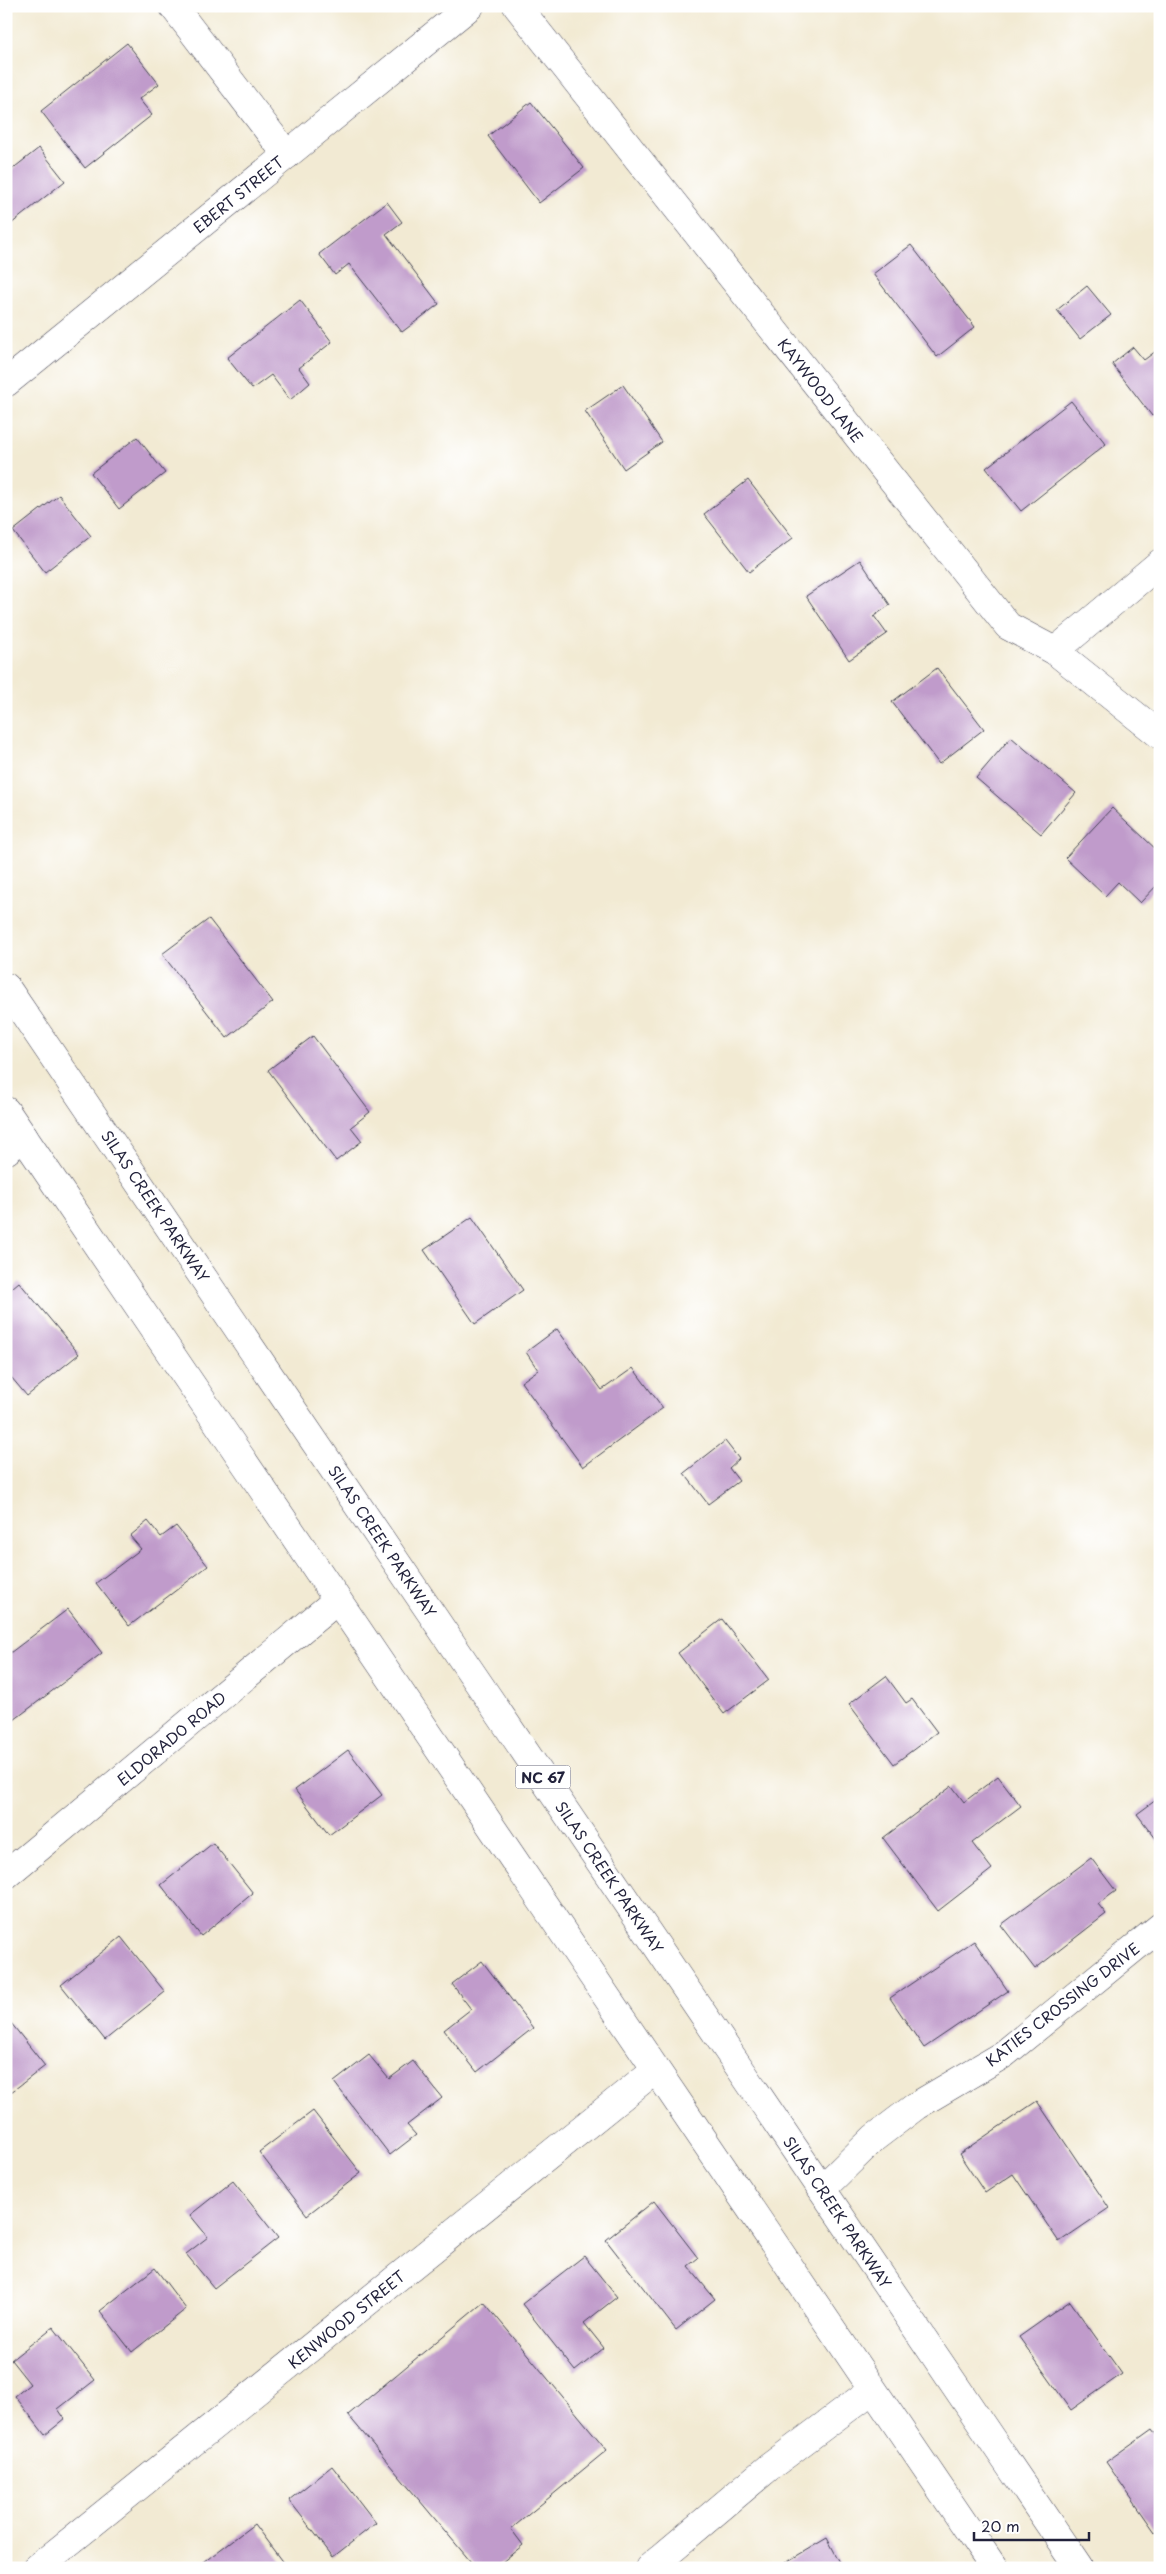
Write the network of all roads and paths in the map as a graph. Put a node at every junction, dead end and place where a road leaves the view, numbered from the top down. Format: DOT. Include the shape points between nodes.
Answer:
graph roads {
  1 [pos="173,6"];
  2 [pos="470,6"];
  3 [pos="517,6"];
  4 [pos="287,155"];
  5 [pos="6,382"];
  6 [pos="1160,563"];
  7 [pos="1055,651"];
  8 [pos="1160,735"];
  9 [pos="6,987"];
  10 [pos="6,1111"];
  11 [pos="15,1144"];
  12 [pos="336,1601"];
  13 [pos="6,1876"];
  14 [pos="1160,1927"];
  15 [pos="655,2070"];
  16 [pos="822,2189"];
  17 [pos="872,2390"];
  18 [pos="986,2564"];
  19 [pos="36,2568"];
  20 [pos="649,2568"];
  21 [pos="1079,2568"];
  1 -- 4 [label="main road"];
  2 -- 4 [label="main road, EBERT STREET"];
  3 -- 7 [label="main road, KAYWOOD LANE" via="1008,626"];
  4 -- 5 [label="main road, EBERT STREET"];
  6 -- 7 [label="main road"];
  7 -- 8 [label="main road, KAYWOOD LANE"];
  9 -- 16 [label="main road, SILAS CREEK PARKWAY / NC 67"];
  10 -- 11 [label="main road"];
  11 -- 12 [label="main road"];
  12 -- 13 [label="main road, ELDORADO ROAD"];
  12 -- 15 [label="main road"];
  14 -- 16 [label="main road, KATIES CROSSING DRIVE" via="1004,2054 916,2106 874,2138"];
  15 -- 17 [label="main road"];
  15 -- 19 [label="main road, KENWOOD STREET"];
  16 -- 21 [label="main road, SILAS CREEK PARKWAY / NC 67"];
  17 -- 18 [label="main road"];
  17 -- 20 [label="main road" via="768,2468"];
}
